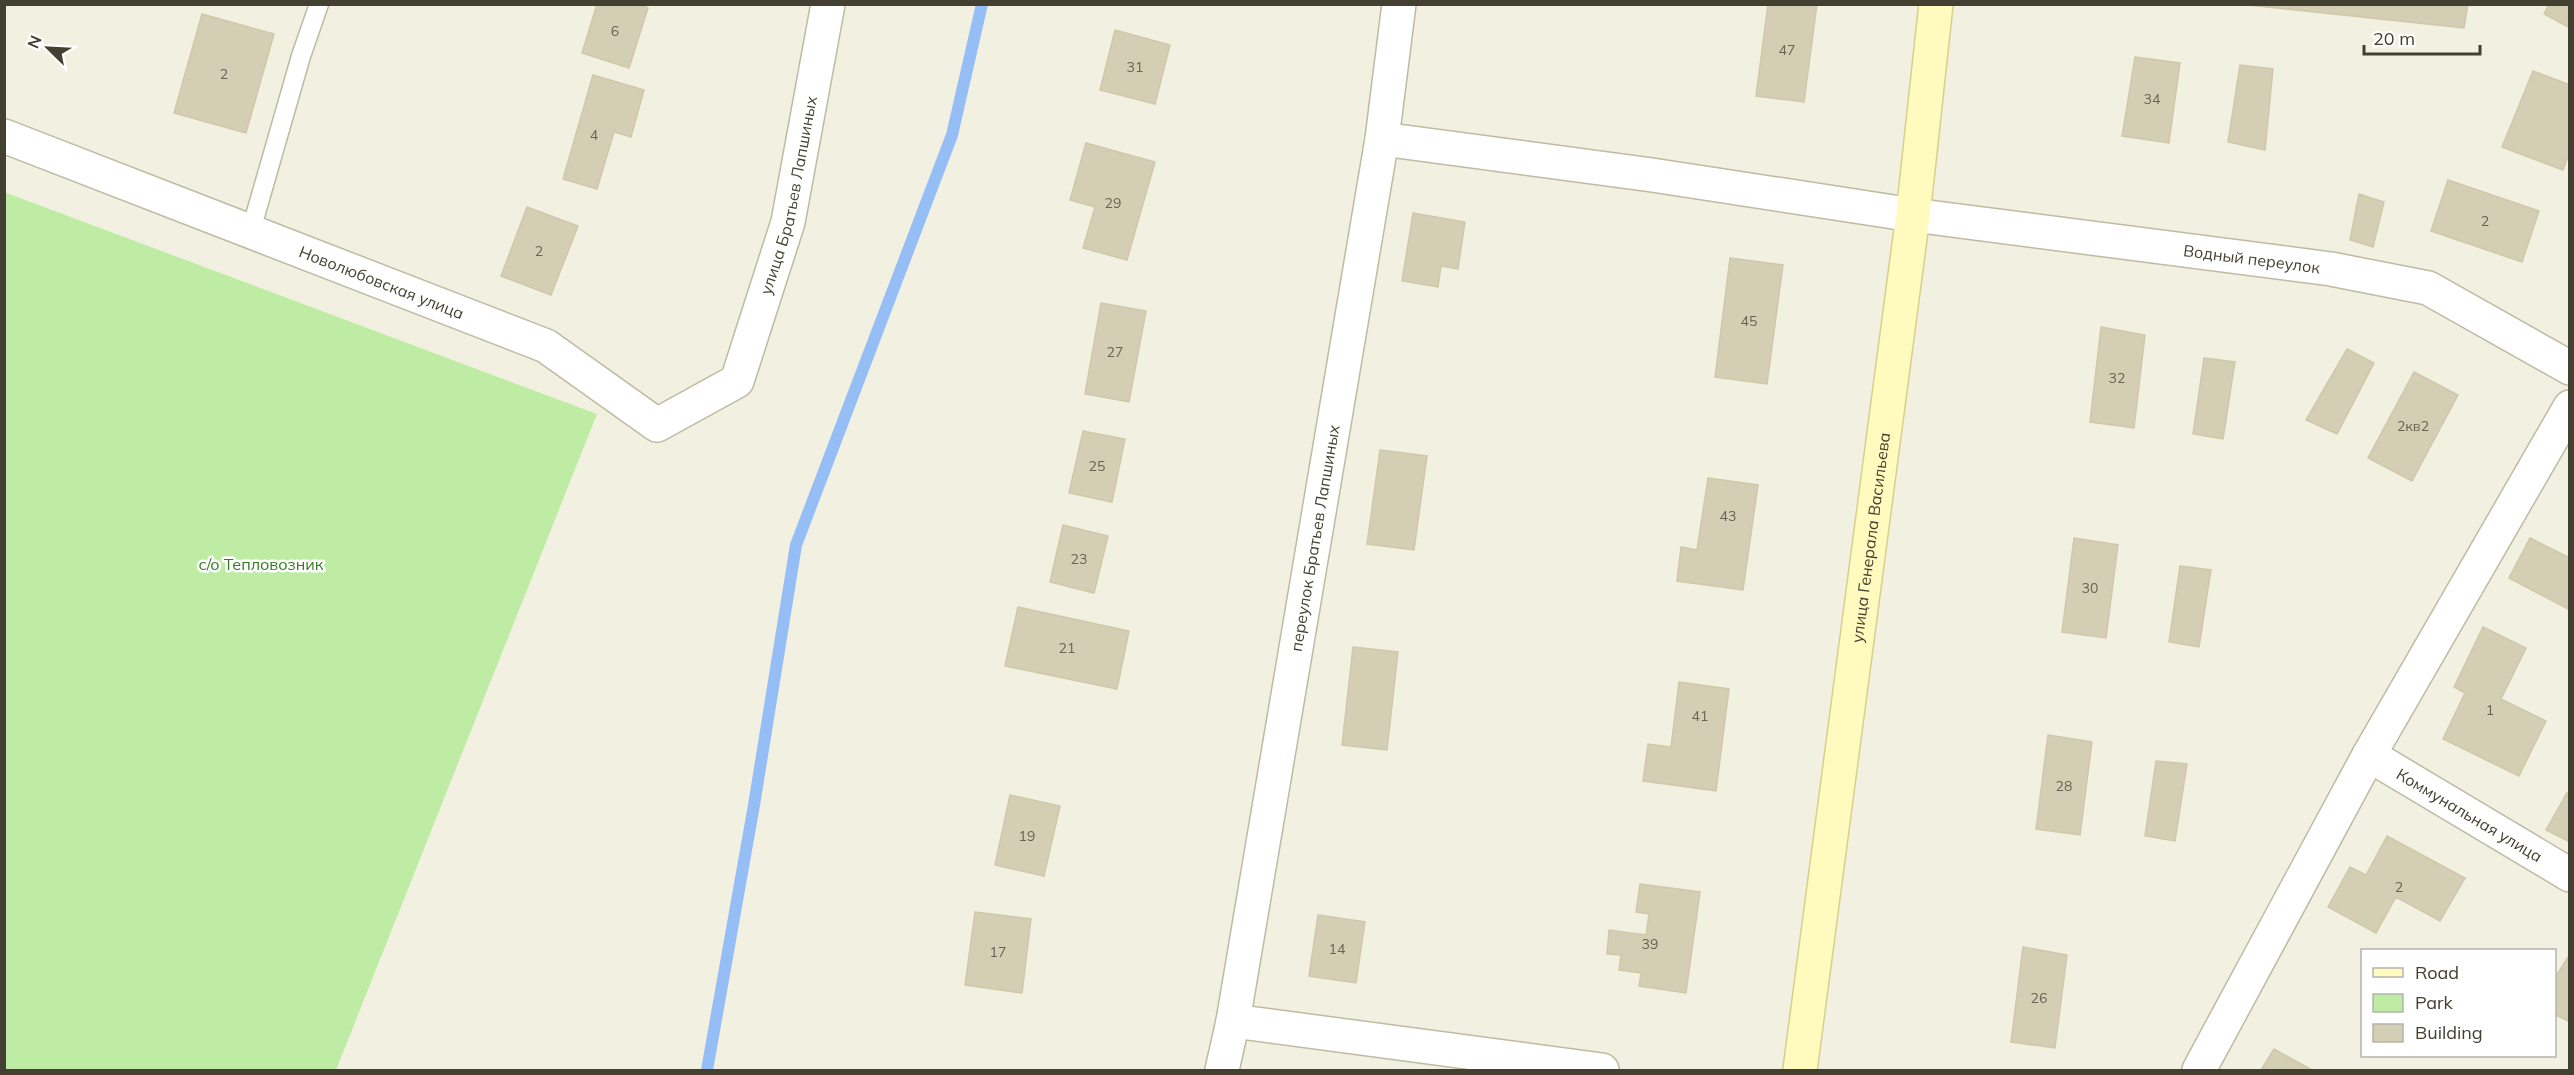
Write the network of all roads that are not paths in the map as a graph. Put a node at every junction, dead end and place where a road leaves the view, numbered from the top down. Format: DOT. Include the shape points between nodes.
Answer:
graph roads {
  1 [pos="319,4"];
  2 [pos="828,4"];
  3 [pos="1399,4"];
  4 [pos="1936,4"];
  5 [pos="4,136"];
  6 [pos="1382,139"];
  7 [pos="1913,215"];
  8 [pos="251,230"];
  9 [pos="2570,368"];
  10 [pos="737,381"];
  11 [pos="2570,407"];
  12 [pos="2369,755"];
  13 [pos="2570,875"];
  14 [pos="1233,1021"];
  15 [pos="1222,1071"];
  16 [pos="1602,1071"];
  17 [pos="1800,1071"];
  18 [pos="2199,1071"];
  1 -- 8 [label="lane"];
  2 -- 10 [label="street, улица Братьев Лапшиных" via="788,222"];
  3 -- 6 [label="street, переулок Братьев Лапшиных"];
  4 -- 7 [label="main road, улица Генерала Васильева"];
  5 -- 8 [label="street, Новолюбовская улица"];
  6 -- 7 [label="street, Водный переулок" via="1652,174"];
  6 -- 14 [label="street, переулок Братьев Лапшиных"];
  7 -- 9 [label="street, Водный переулок" via="2331,268 2428,288"];
  7 -- 17 [label="main road, улица Генерала Васильева"];
  8 -- 10 [label="street, Новолюбовская улица" via="546,346 657,425"];
  11 -- 12 [label="street"];
  12 -- 13 [label="street, Коммунальная улица"];
  12 -- 18 [label="street"];
  14 -- 15 [label="street, переулок Братьев Лапшиных"];
  14 -- 16 [label="street"];
}
